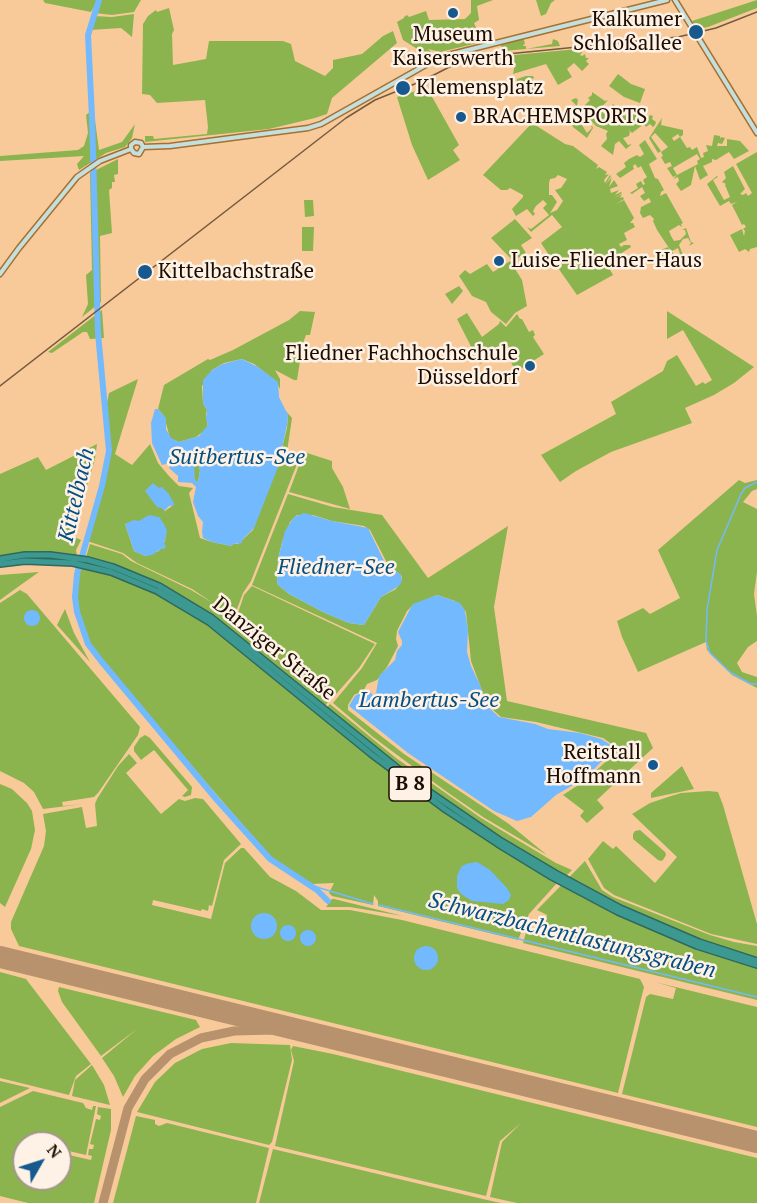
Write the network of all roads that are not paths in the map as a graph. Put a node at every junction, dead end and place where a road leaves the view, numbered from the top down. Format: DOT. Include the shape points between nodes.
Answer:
graph roads {
  1 [pos="667,0"];
  2 [pos="675,0"];
  3 [pos="757,134"];
  4 [pos="143,147"];
  5 [pos="131,149"];
  6 [pos="0,274"];
  7 [pos="0,559"];
  8 [pos="74,561"];
  9 [pos="0,564"];
  10 [pos="757,963"];
  1 -- 4 [label="main road" via="440,57 308,128"];
  2 -- 3 [label="main road"];
  4 -- 5 [label="main road" via="139,154"];
  4 -- 5 [label="main road" via="137,142"];
  5 -- 6 [label="main road" via="100,161 68,187"];
  7 -- 8 [label="highway, Danziger Straße / B 8" via="25,555"];
  8 -- 9 [label="highway, Danziger Straße / B 8"];
  8 -- 10 [label="highway, Danziger Straße / B 8" via="113,567 159,586 212,618 411,779 528,857 658,926"];
}
